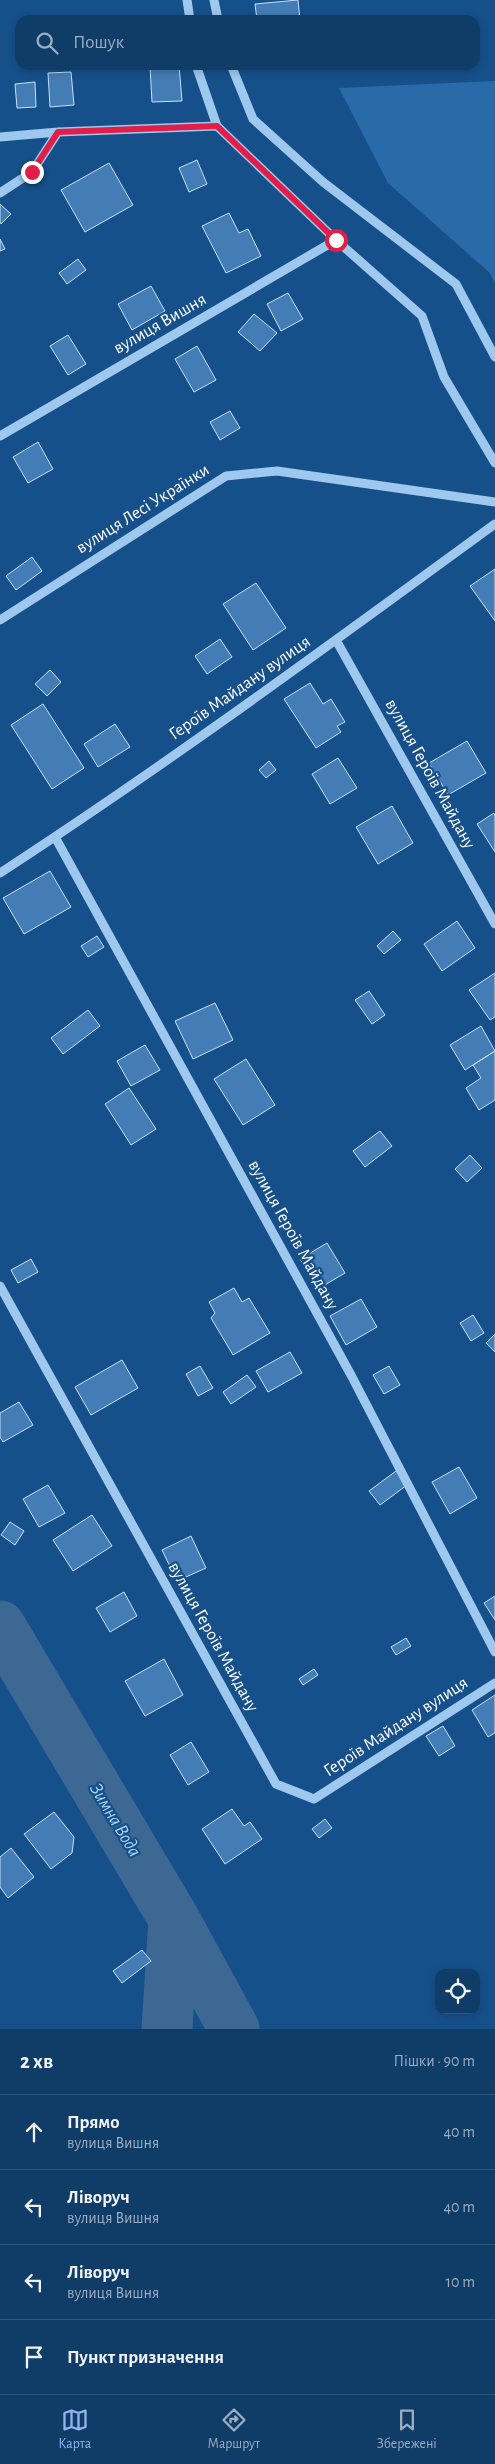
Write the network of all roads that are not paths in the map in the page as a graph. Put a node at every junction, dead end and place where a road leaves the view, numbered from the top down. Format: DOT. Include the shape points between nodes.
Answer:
graph roads {
  1 [pos="187,0"];
  2 [pos="214,0"];
  3 [pos="189,15"];
  4 [pos="217,15"];
  5 [pos="198,70"];
  6 [pos="232,70"];
  7 [pos="217,126"];
  8 [pos="58,132"];
  9 [pos="0,137"];
  10 [pos="0,193"];
  11 [pos="336,240"];
  12 [pos="495,356"];
  13 [pos="0,436"];
  14 [pos="495,463"];
  15 [pos="495,502"];
  16 [pos="495,524"];
  17 [pos="0,620"];
  18 [pos="336,640"];
  19 [pos="55,837"];
  20 [pos="0,873"];
  21 [pos="495,924"];
  22 [pos="0,1286"];
  23 [pos="495,1652"];
  24 [pos="495,1683"];
  25 [pos="314,1799"];
  1 -- 3 [label="street"];
  2 -- 4 [label="street"];
  5 -- 7 [label="street"];
  6 -- 12 [label="street" via="253,119 323,182 456,284"];
  7 -- 8 [label="street"];
  7 -- 11 [label="street"];
  8 -- 9 [label="street"];
  8 -- 10 [label="street" via="32,172"];
  11 -- 13 [label="street, вулиця Вишня"];
  11 -- 14 [label="street" via="422,316 444,377"];
  15 -- 17 [label="street, вулиця Лесі Українки" via="276,471 226,476"];
  16 -- 18 [label="street, Героїв Майдану вулиця"];
  18 -- 19 [label="street, Героїв Майдану вулиця"];
  18 -- 21 [label="street, вулиця Героїв Майдану"];
  19 -- 20 [label="street, Героїв Майдану вулиця"];
  19 -- 23 [label="street, вулиця Героїв Майдану" via="351,1375"];
  22 -- 25 [label="street, вулиця Героїв Майдану" via="276,1784"];
  24 -- 25 [label="street, Героїв Майдану вулиця"];
}
